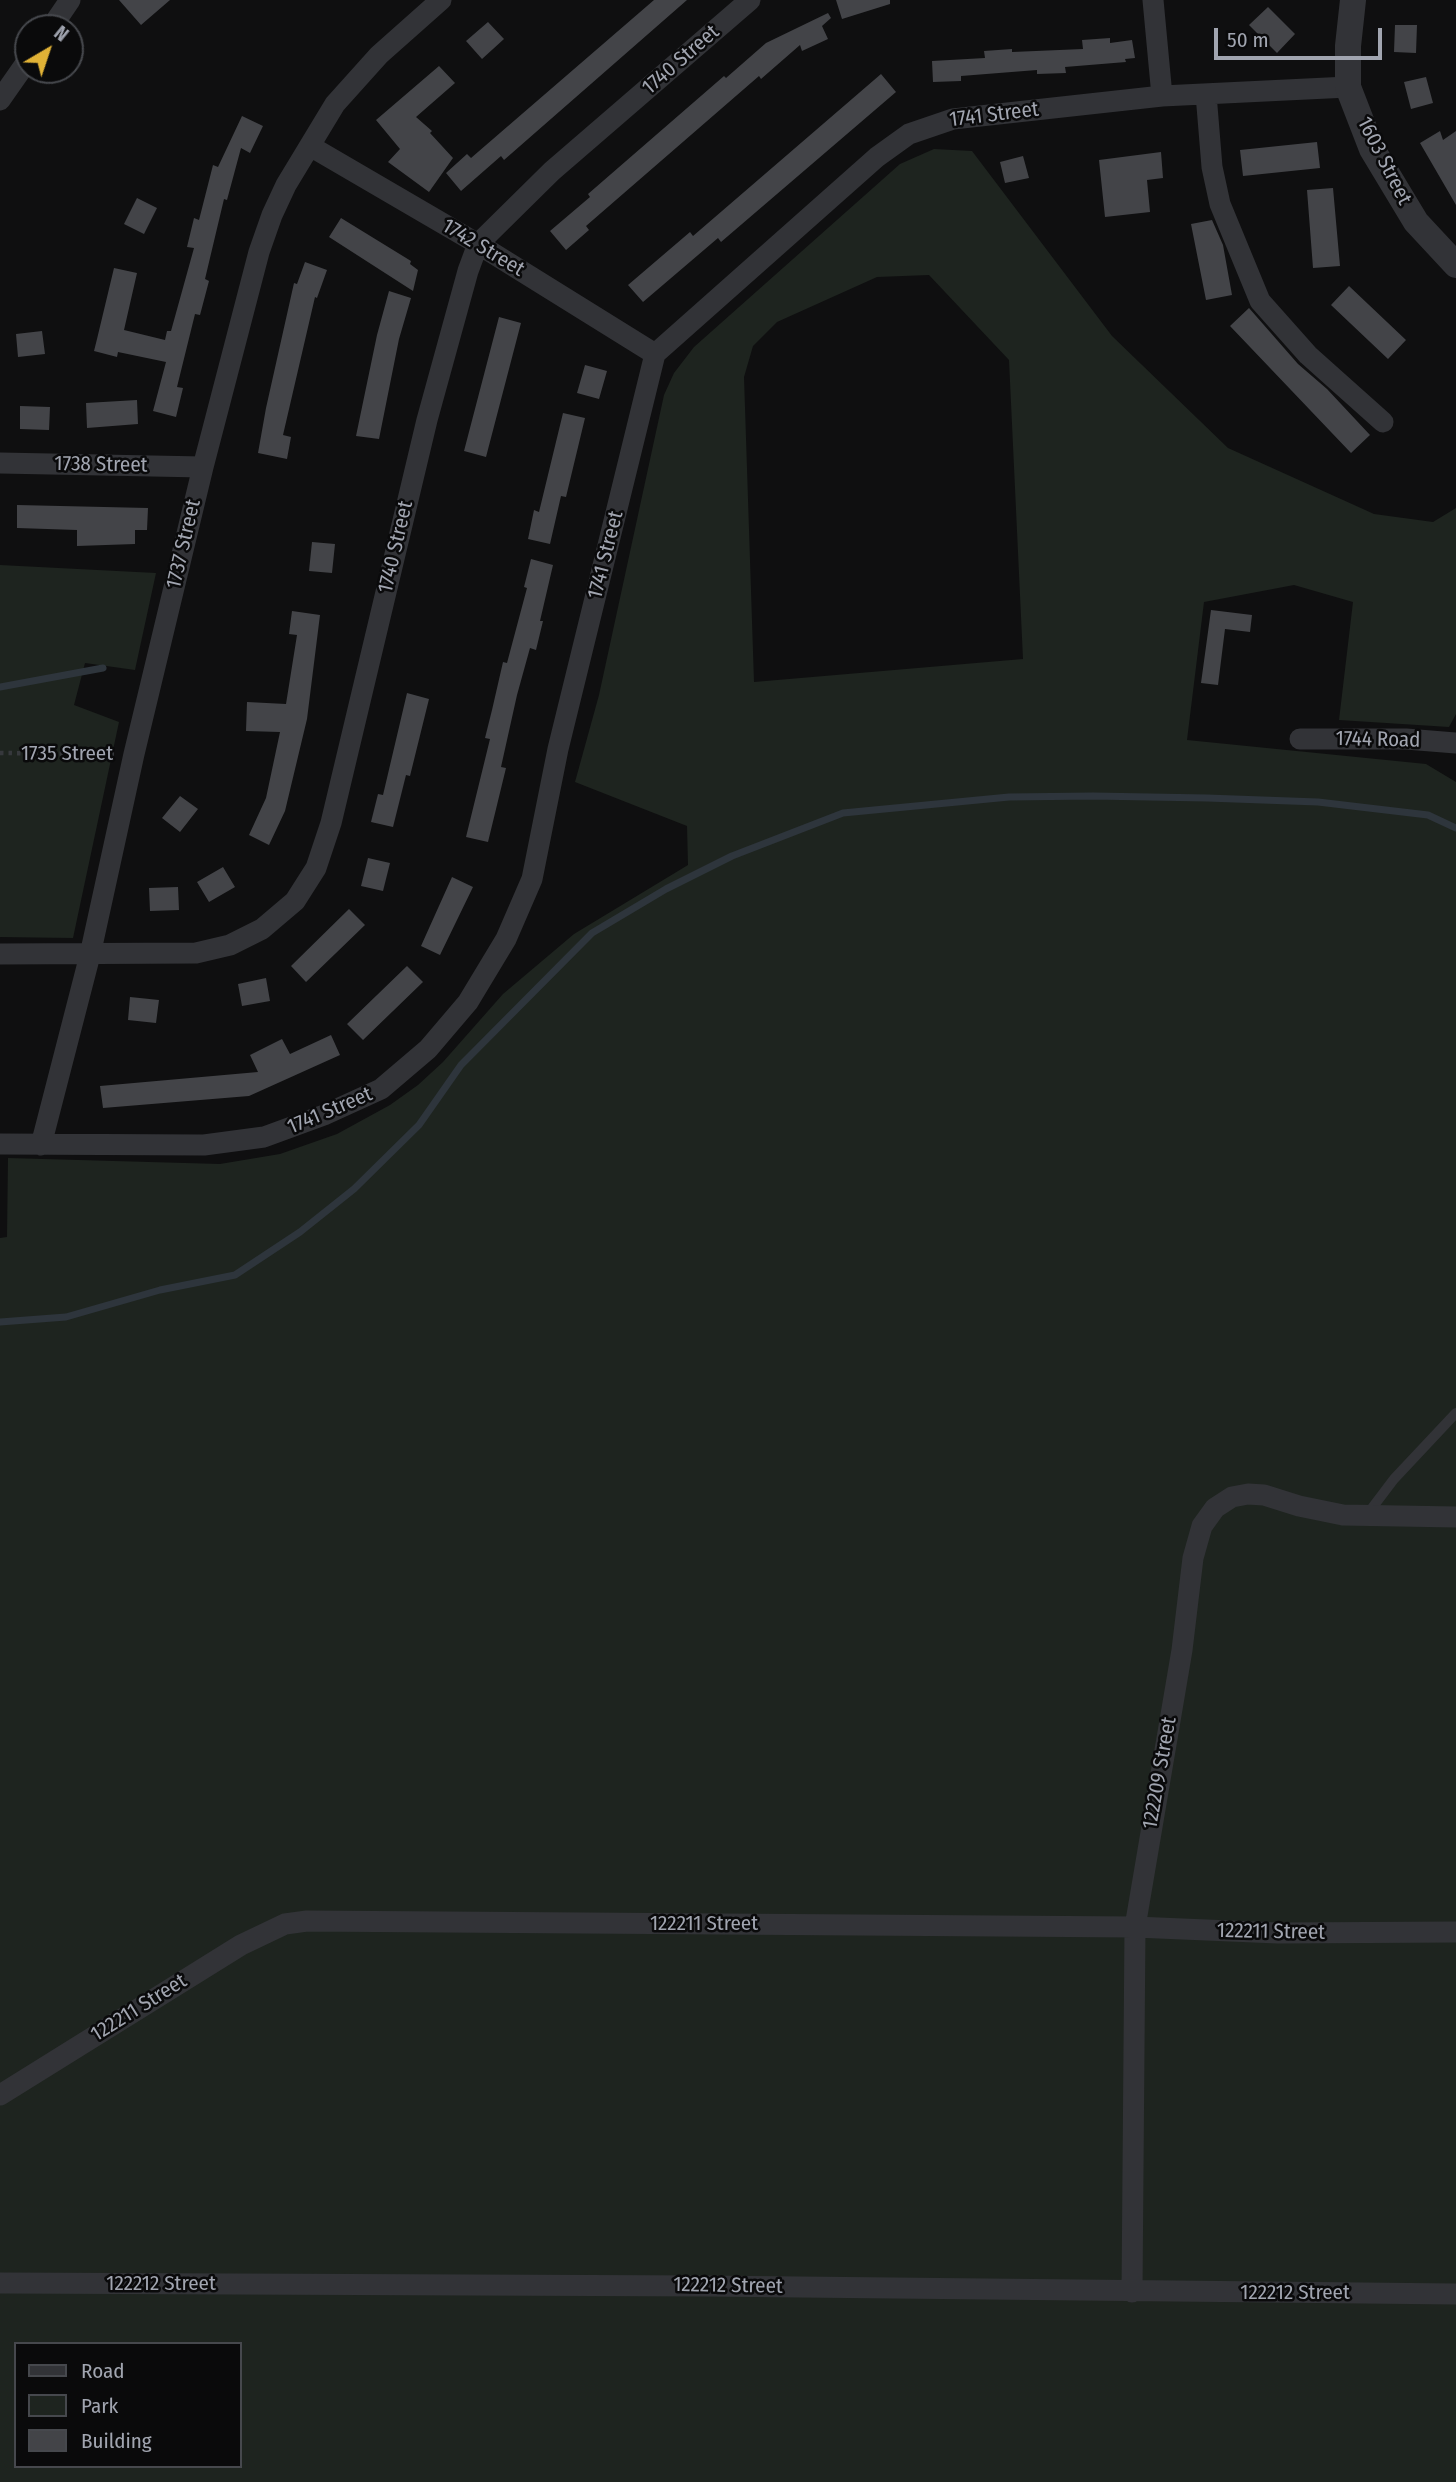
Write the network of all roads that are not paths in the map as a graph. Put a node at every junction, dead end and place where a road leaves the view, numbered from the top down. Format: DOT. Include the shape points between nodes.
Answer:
graph roads {
  1 [pos="441,0"];
  2 [pos="750,0"];
  3 [pos="1153,0"];
  4 [pos="1353,0"];
  5 [pos="14,80"];
  6 [pos="1349,86"];
  7 [pos="1206,94"];
  8 [pos="1162,96"];
  9 [pos="0,100"];
  10 [pos="310,146"];
  11 [pos="478,244"];
  12 [pos="1456,265"];
  13 [pos="655,354"];
  14 [pos="1383,422"];
  15 [pos="0,463"];
  16 [pos="203,467"];
  17 [pos="1300,739"];
  18 [pos="1456,743"];
  19 [pos="0,954"];
  20 [pos="90,955"];
  21 [pos="0,1144"];
  22 [pos="41,1145"];
  23 [pos="1456,1413"];
  24 [pos="1366,1516"];
  25 [pos="1456,1517"];
  26 [pos="1135,1927"];
  27 [pos="1456,1932"];
  28 [pos="0,2095"];
  29 [pos="0,2283"];
  30 [pos="1132,2292"];
  31 [pos="1456,2294"];
  1 -- 10 [label="street, 1737 Street" via="354,82"];
  2 -- 11 [label="street, 1740 Street" via="552,171"];
  3 -- 8 [label="street"];
  4 -- 6 [label="street, 1603 Street"];
  5 -- 9 [label="street"];
  6 -- 7 [label="street, 1741 Street"];
  6 -- 12 [label="street, 1603 Street" via="1372,149 1416,222"];
  7 -- 8 [label="street, 1741 Street"];
  7 -- 14 [label="street" via="1220,204 1260,301 1308,355"];
  8 -- 13 [label="street, 1741 Street" via="953,119 909,134 877,157"];
  10 -- 11 [label="street, 1742 Street"];
  10 -- 16 [label="street, 1737 Street" via="268,227"];
  11 -- 13 [label="street, 1742 Street"];
  11 -- 20 [label="street, 1740 Street" via="426,421 331,823 316,868 295,901 262,929 230,946 196,953"];
  13 -- 22 [label="street, 1741 Street" via="558,749 533,879 506,939 468,1002 428,1049 381,1089 264,1137 204,1145"];
  15 -- 16 [label="street, 1738 Street"];
  16 -- 20 [label="street, 1737 Street"];
  17 -- 18 [label="street, 1744 Road"];
  19 -- 20 [label="street, 1740 Street"];
  20 -- 22 [label="street, 1737 Street"];
  21 -- 22 [label="street, 1741 Street"];
  23 -- 24 [label="lane"];
  24 -- 25 [label="street, 122209 Street"];
  24 -- 26 [label="street, 122209 Street" via="1248,1494 1215,1508 1202,1526 1193,1558"];
  26 -- 27 [label="street, 122211 Street" via="1278,1933"];
  26 -- 28 [label="street, 122211 Street" via="285,1924 241,1945"];
  26 -- 30 [label="street, 122209 Street"];
  29 -- 30 [label="street, 122212 Street"];
  30 -- 31 [label="street, 122212 Street"];
}
